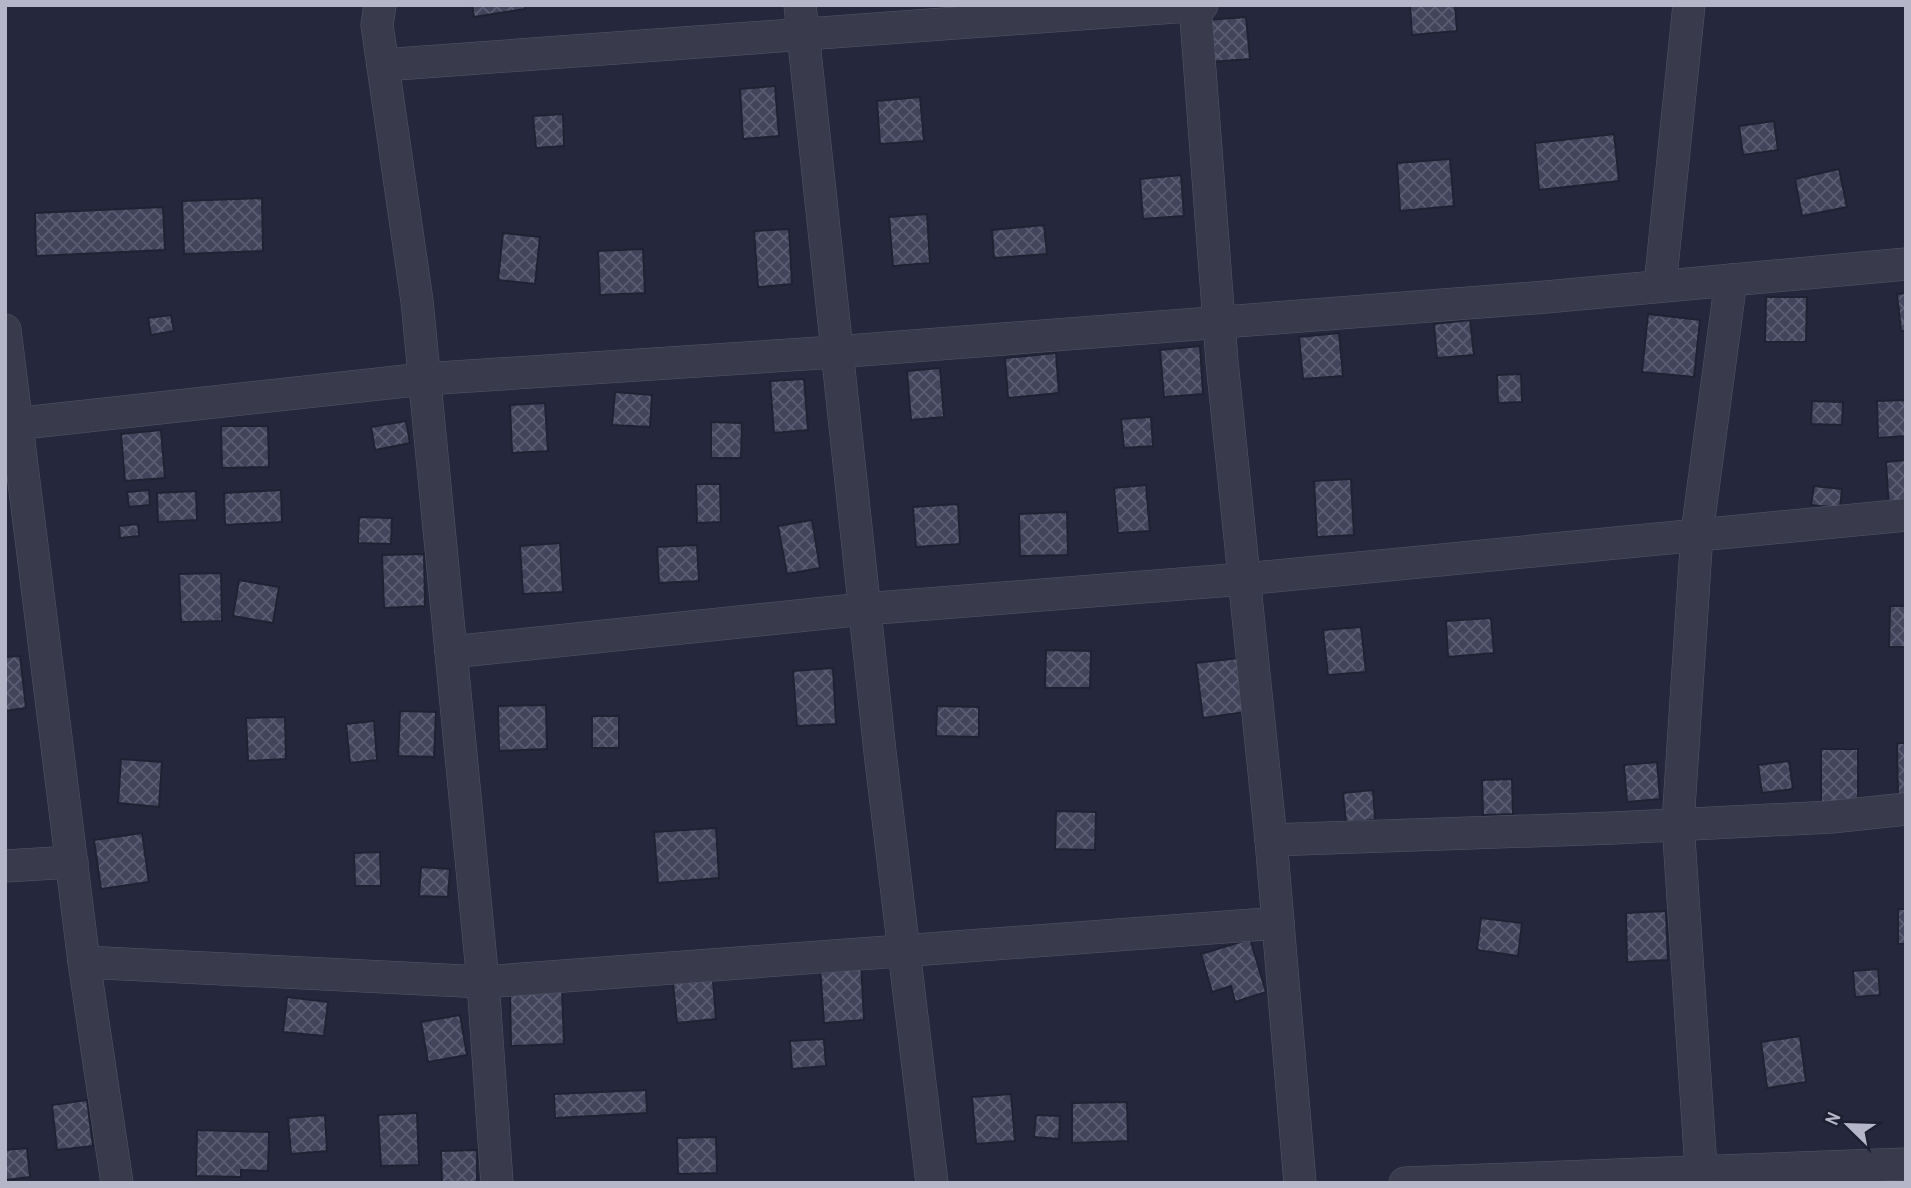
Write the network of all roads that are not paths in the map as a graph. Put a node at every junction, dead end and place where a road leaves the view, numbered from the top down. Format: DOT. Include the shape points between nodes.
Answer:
graph roads {
  1 [pos="380,5"];
  2 [pos="1689,5"];
  3 [pos="1197,6"];
  4 [pos="802,20"];
  5 [pos="383,65"];
  6 [pos="1906,264"];
  7 [pos="1731,280"];
  8 [pos="1660,286"];
  9 [pos="1219,322"];
  10 [pos="5,330"];
  11 [pos="835,352"];
  12 [pos="424,379"];
  13 [pos="10,424"];
  14 [pos="1906,515"];
  15 [pos="1697,533"];
  16 [pos="1244,579"];
  17 [pos="864,609"];
  18 [pos="451,652"];
  19 [pos="1906,809"];
  20 [pos="1678,823"];
  21 [pos="1271,840"];
  22 [pos="72,862"];
  23 [pos="5,866"];
  24 [pos="1278,923"];
  25 [pos="904,949"];
  26 [pos="84,962"];
  27 [pos="483,982"];
  28 [pos="1906,1164"];
  29 [pos="1702,1177"];
  30 [pos="117,1183"];
  31 [pos="497,1183"];
  32 [pos="932,1183"];
  33 [pos="1300,1183"];
  34 [pos="1405,1183"];
  1 -- 5 [label="street" via="377,24"];
  2 -- 8 [label="street"];
  3 -- 4 [label="street"];
  3 -- 9 [label="street"];
  4 -- 5 [label="street"];
  4 -- 11 [label="street"];
  5 -- 12 [label="street"];
  6 -- 7 [label="street"];
  7 -- 8 [label="street"];
  7 -- 15 [label="street"];
  8 -- 9 [label="street"];
  9 -- 11 [label="street"];
  9 -- 16 [label="street"];
  10 -- 13 [label="street"];
  11 -- 12 [label="street"];
  11 -- 17 [label="street"];
  12 -- 13 [label="street"];
  12 -- 18 [label="street"];
  13 -- 22 [label="street"];
  14 -- 15 [label="street"];
  15 -- 16 [label="street"];
  15 -- 20 [label="street"];
  16 -- 17 [label="street"];
  16 -- 21 [label="street"];
  17 -- 18 [label="street"];
  17 -- 25 [label="street"];
  18 -- 27 [label="street"];
  19 -- 20 [label="street"];
  20 -- 21 [label="street"];
  20 -- 29 [label="street"];
  21 -- 24 [label="street"];
  22 -- 23 [label="street"];
  22 -- 26 [label="street"];
  24 -- 25 [label="street"];
  24 -- 33 [label="street"];
  25 -- 27 [label="street"];
  25 -- 32 [label="street"];
  26 -- 27 [label="street"];
  26 -- 30 [label="street"];
  27 -- 31 [label="street"];
  28 -- 29 [label="street"];
  29 -- 34 [label="street"];
}
